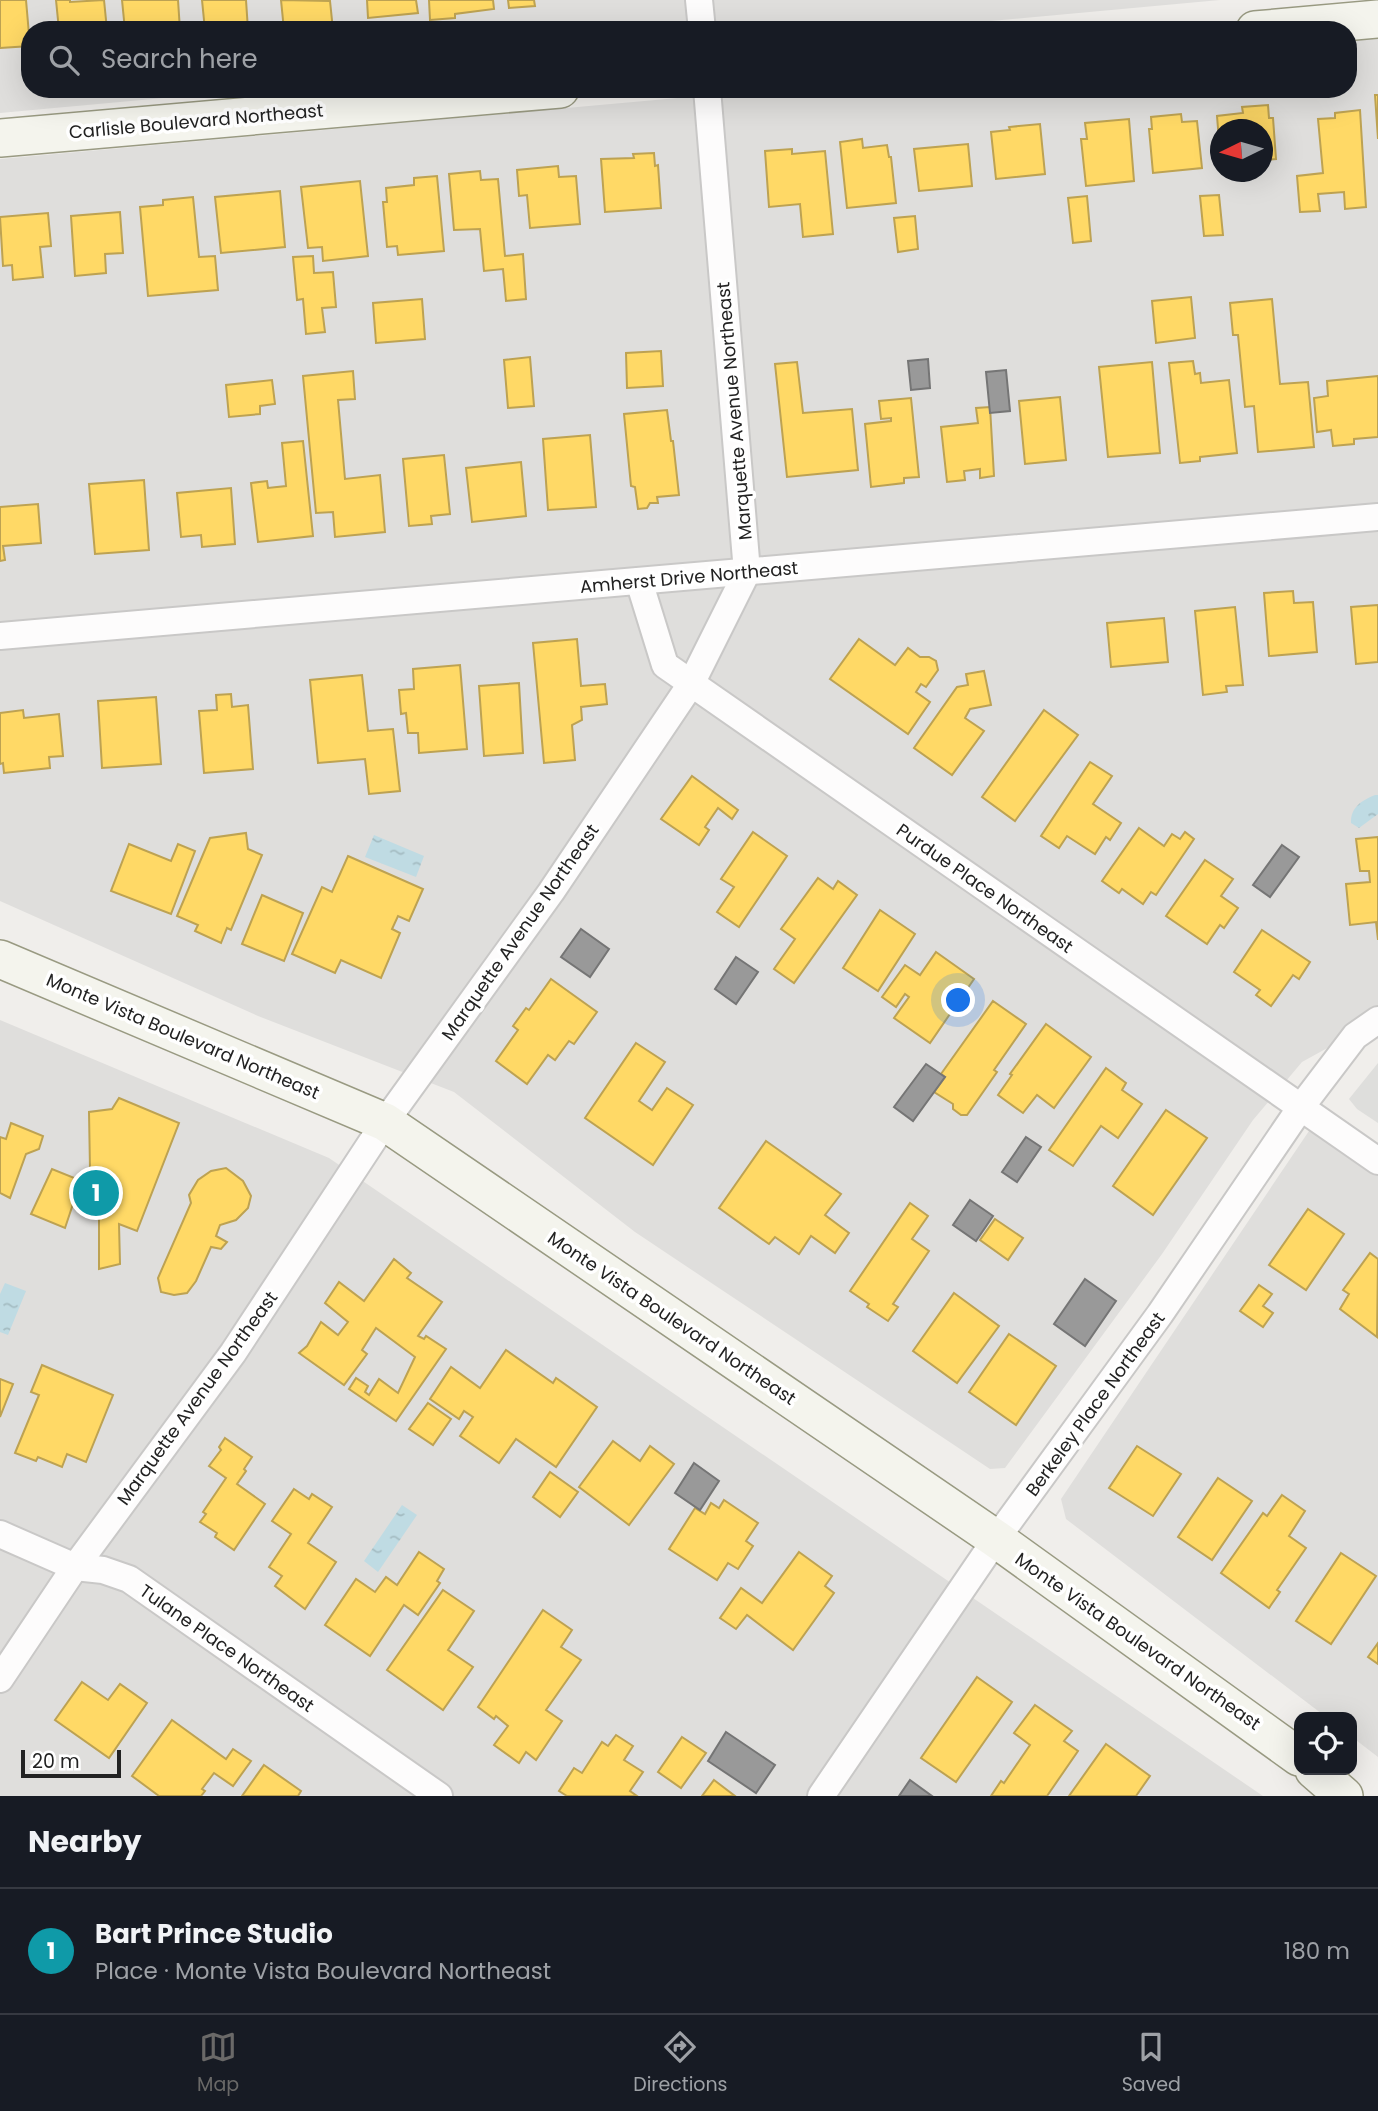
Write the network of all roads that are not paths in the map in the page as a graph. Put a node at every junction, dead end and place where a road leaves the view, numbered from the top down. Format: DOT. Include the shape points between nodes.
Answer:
graph roads {
  1 [pos="699,0"];
  2 [pos="1378,19"];
  3 [pos="701,21"];
  4 [pos="1356,21"];
  5 [pos="457,98"];
  6 [pos="708,98"];
  7 [pos="0,138"];
  8 [pos="1378,517"];
  9 [pos="747,572"];
  10 [pos="639,581"];
  11 [pos="0,636"];
  12 [pos="691,684"];
  13 [pos="0,959"];
  14 [pos="1378,1020"];
  15 [pos="1301,1107"];
  16 [pos="385,1122"];
  17 [pos="1378,1161"];
  18 [pos="0,1534"];
  19 [pos="996,1539"];
  20 [pos="75,1567"];
  21 [pos="0,1679"];
  22 [pos="1294,1753"];
  23 [pos="1320,1775"];
  24 [pos="439,1796"];
  25 [pos="821,1796"];
  26 [pos="1344,1796"];
  1 -- 3 [label="street"];
  2 -- 4 [label="street"];
  5 -- 7 [label="street, Carlisle Boulevard Northeast"];
  6 -- 9 [label="street, Marquette Avenue Northeast"];
  8 -- 9 [label="street, Amherst Drive Northeast"];
  9 -- 10 [label="street, Amherst Drive Northeast"];
  9 -- 12 [label="street, Marquette Avenue Northeast"];
  10 -- 11 [label="street, Amherst Drive Northeast"];
  10 -- 12 [label="street, Purdue Place Northeast" via="665,666"];
  12 -- 15 [label="street, Purdue Place Northeast"];
  12 -- 16 [label="street, Marquette Avenue Northeast" via="551,892"];
  13 -- 16 [label="street, Monte Vista Boulevard Northeast"];
  14 -- 15 [label="street, Berkeley Place Northeast" via="1355,1036"];
  15 -- 17 [label="street, Purdue Place Northeast"];
  15 -- 19 [label="street, Berkeley Place Northeast" via="1160,1314"];
  16 -- 19 [label="street, Monte Vista Boulevard Northeast"];
  16 -- 20 [label="street, Marquette Avenue Northeast" via="233,1353"];
  18 -- 20 [label="street, Tulane Place Northeast"];
  19 -- 22 [label="street, Monte Vista Boulevard Northeast"];
  19 -- 25 [label="street, Berkeley Place Northeast"];
  20 -- 21 [label="street, Marquette Avenue Northeast"];
  20 -- 24 [label="street, Tulane Place Northeast" via="129,1579"];
  23 -- 26 [label="street"];
}
